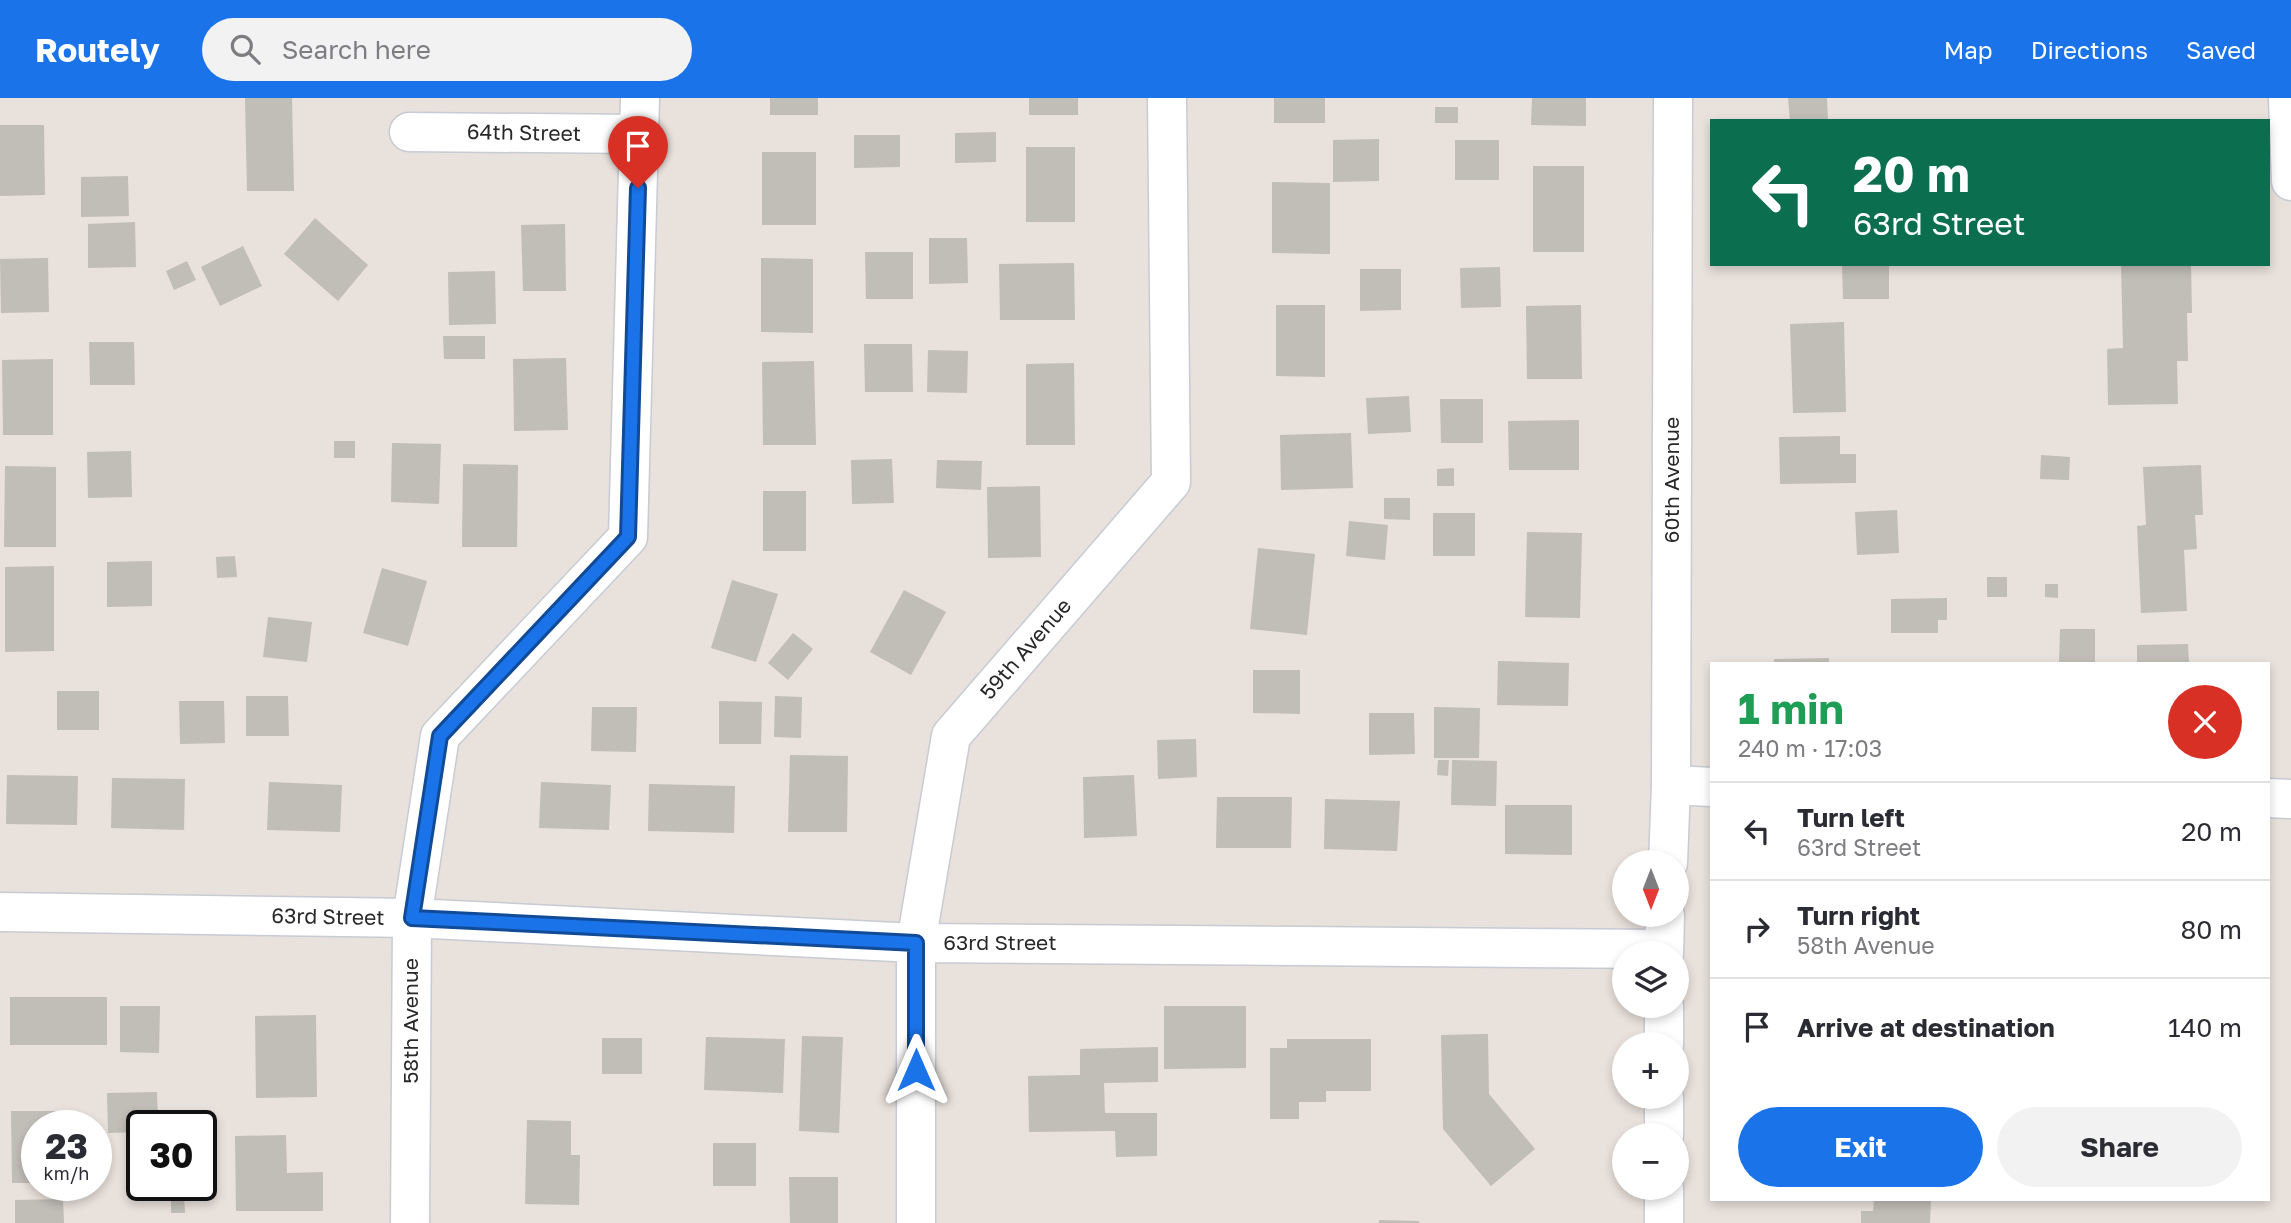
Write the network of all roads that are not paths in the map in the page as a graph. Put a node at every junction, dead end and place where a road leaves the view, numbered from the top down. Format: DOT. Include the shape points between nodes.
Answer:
graph roads {
  1 [pos="1167,98"];
  2 [pos="1673,98"];
  3 [pos="2288,98"];
  4 [pos="640,116"];
  5 [pos="409,132"];
  6 [pos="2291,181"];
  7 [pos="1671,785"];
  8 [pos="1710,787"];
  9 [pos="2270,798"];
  10 [pos="2291,799"];
  11 [pos="1668,850"];
  12 [pos="0,912"];
  13 [pos="412,918"];
  14 [pos="1664,939"];
  15 [pos="916,943"];
  16 [pos="1664,1200"];
  17 [pos="410,1223"];
  18 [pos="916,1223"];
  19 [pos="1664,1223"];
  1 -- 15 [label="street, 59th Avenue" via="1171,482 951,736"];
  2 -- 7 [label="street, 60th Avenue"];
  3 -- 6 [label="street"];
  4 -- 5 [label="street, 64th Street"];
  4 -- 13 [label="street, 58th Avenue" via="628,537 440,736"];
  7 -- 8 [label="street"];
  7 -- 11 [label="street, 60th Avenue"];
  9 -- 10 [label="street"];
  12 -- 13 [label="street, 63rd Street"];
  13 -- 15 [label="street, 63rd Street"];
  13 -- 17 [label="street, 58th Avenue"];
  14 -- 15 [label="street, 63rd Street"];
  15 -- 18 [label="street, 59th Avenue"];
  16 -- 19 [label="street"];
}
